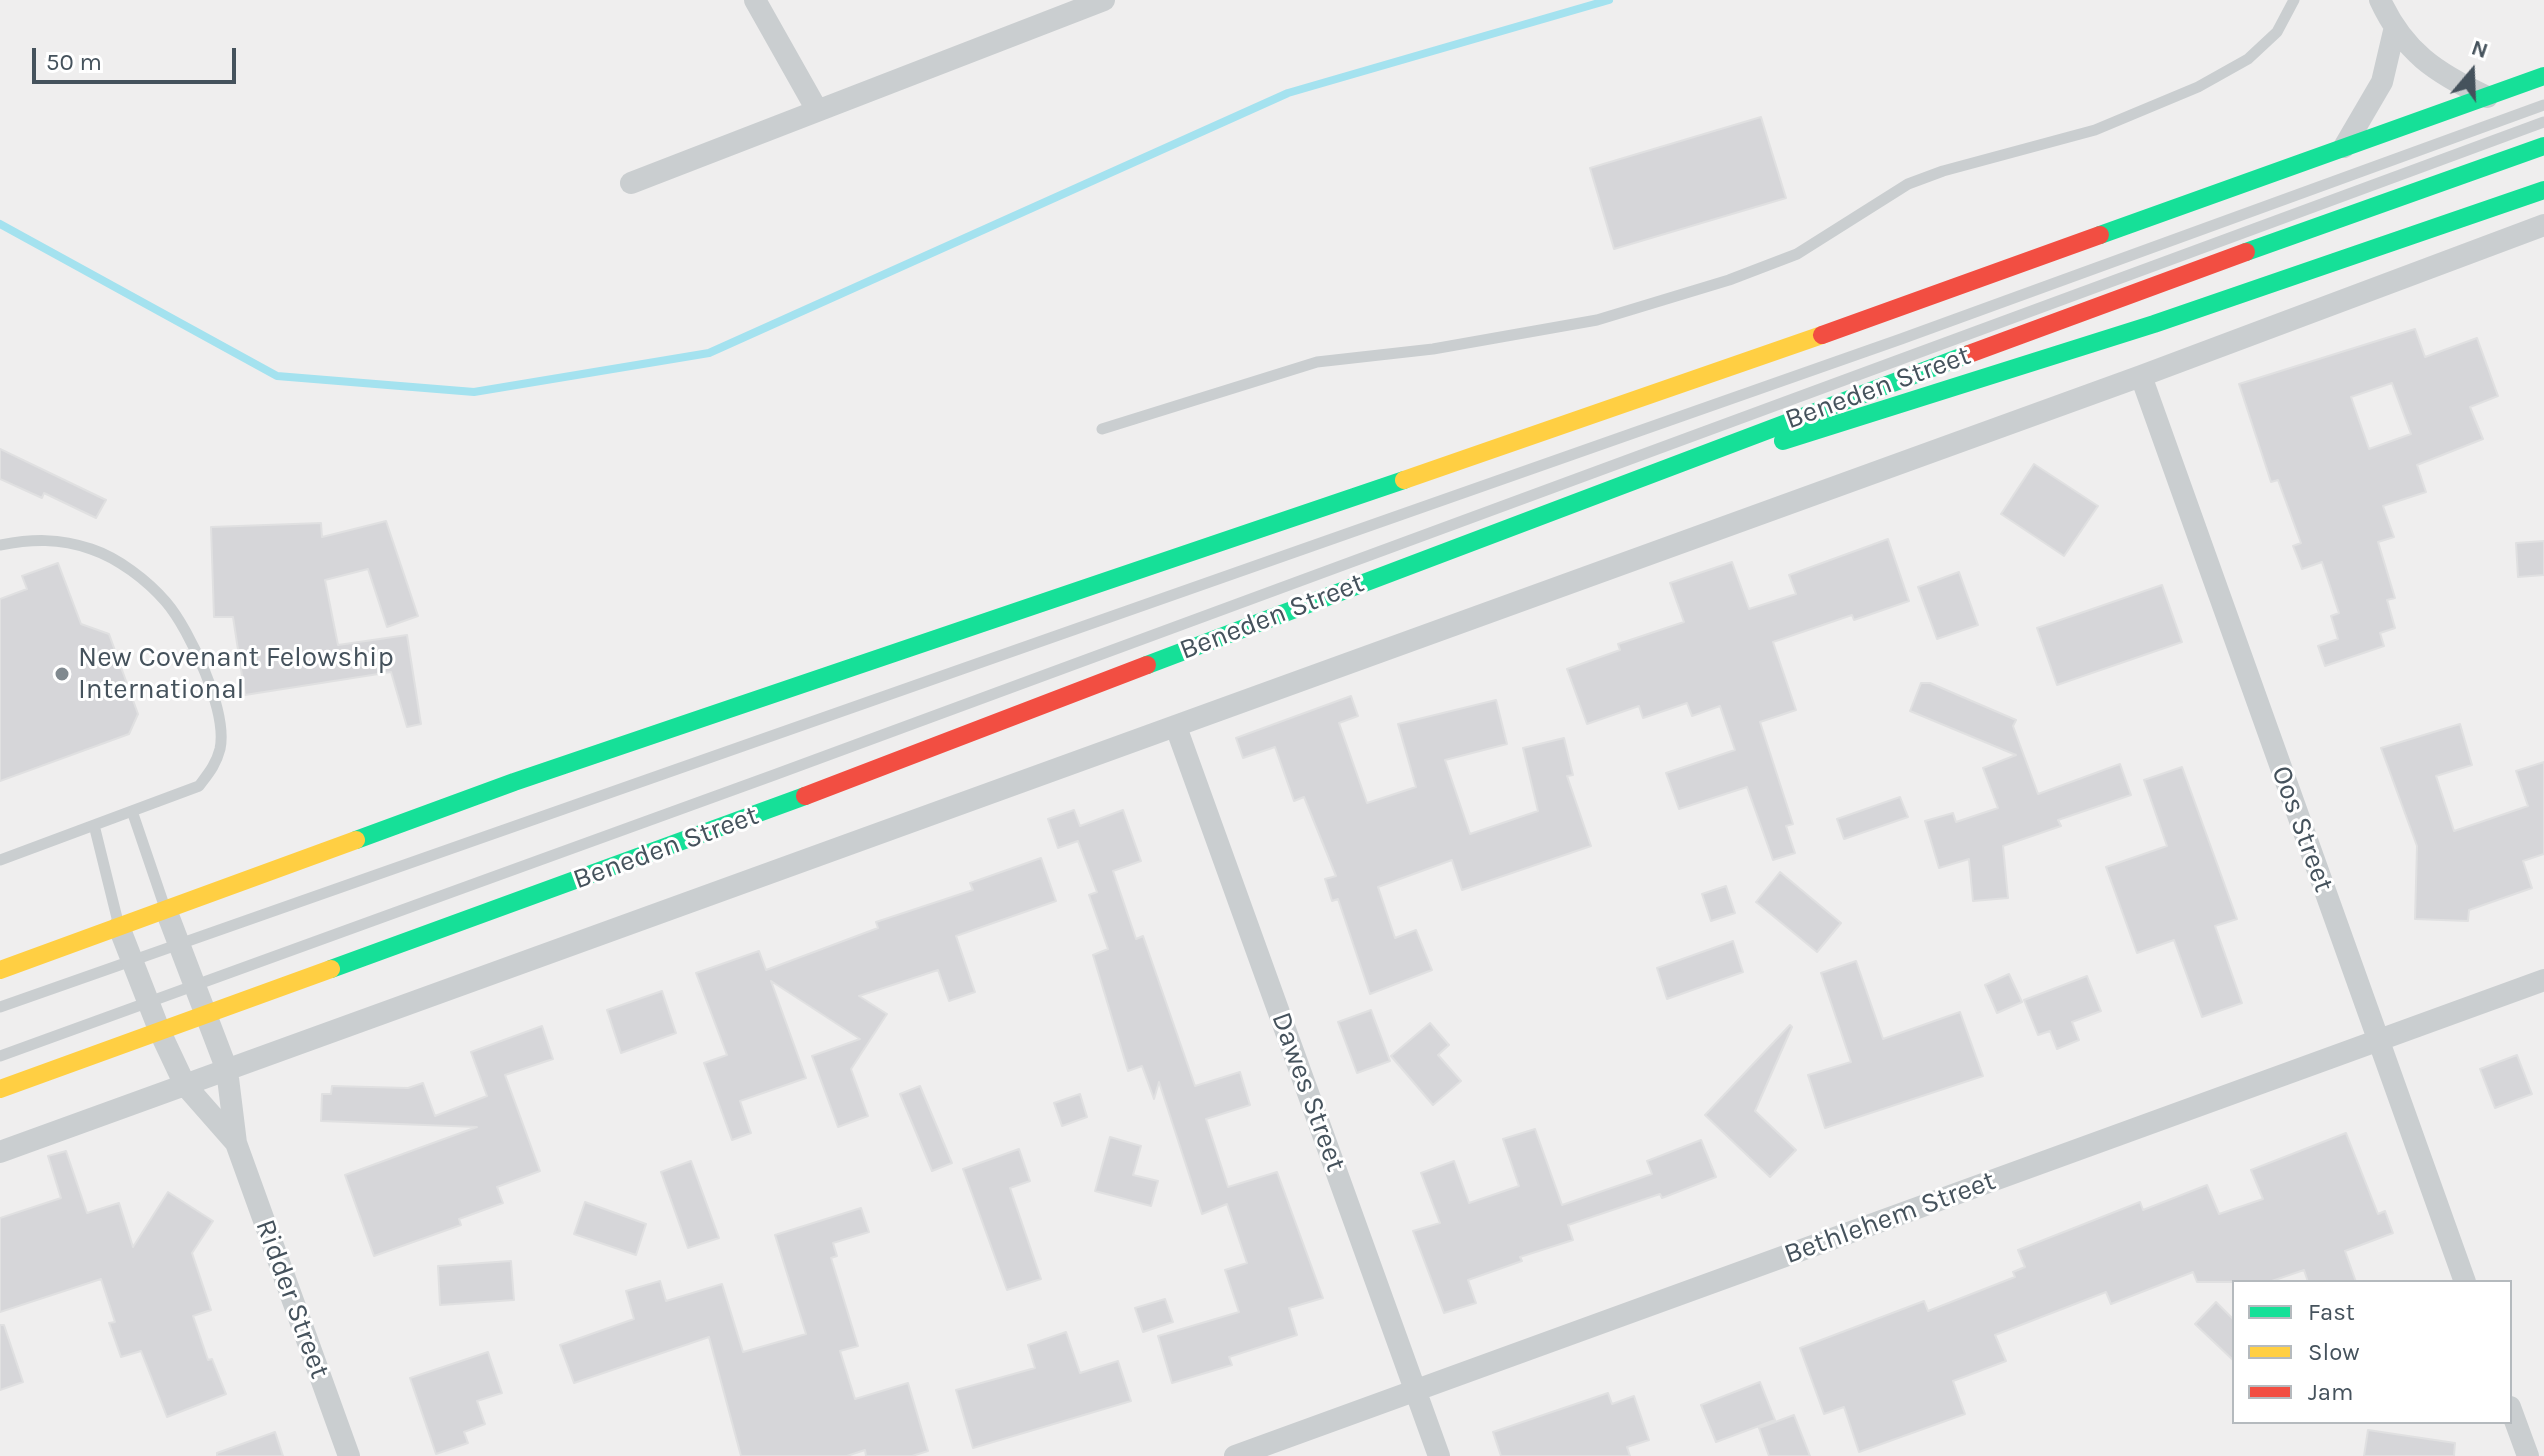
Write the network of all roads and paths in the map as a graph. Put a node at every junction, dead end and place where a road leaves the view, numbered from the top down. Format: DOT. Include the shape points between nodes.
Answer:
graph roads {
  1 [pos="755,0"];
  2 [pos="1104,0"];
  3 [pos="2294,0"];
  4 [pos="2380,0"];
  5 [pos="2394,31"];
  6 [pos="2544,76"];
  7 [pos="2487,97"];
  8 [pos="2544,105"];
  9 [pos="817,110"];
  10 [pos="2544,122"];
  11 [pos="2544,146"];
  12 [pos="2344,147"];
  13 [pos="631,183"];
  14 [pos="2544,190"];
  15 [pos="2544,225"];
  16 [pos="2141,376"];
  17 [pos="1102,429"];
  18 [pos="1648,474"];
  19 [pos="0,545"];
  20 [pos="1176,727"];
  21 [pos="132,811"];
  22 [pos="94,825"];
  23 [pos="0,860"];
  24 [pos="166,910"];
  25 [pos="119,927"];
  26 [pos="179,943"];
  27 [pos="133,960"];
  28 [pos="0,970"];
  29 [pos="2544,980"];
  30 [pos="195,984"];
  31 [pos="148,1001"];
  32 [pos="0,1007"];
  33 [pos="206,1016"];
  34 [pos="160,1032"];
  35 [pos="2377,1039"];
  36 [pos="0,1056"];
  37 [pos="227,1070"];
  38 [pos="185,1085"];
  39 [pos="0,1089"];
  40 [pos="236,1143"];
  41 [pos="0,1152"];
  42 [pos="2464,1280"];
  43 [pos="1416,1390"];
  44 [pos="2512,1412"];
  45 [pos="349,1456"];
  46 [pos="1235,1456"];
  47 [pos="1439,1456"];
  48 [pos="2528,1456"];
  1 -- 9 [label="street"];
  2 -- 9 [label="street"];
  3 -- 17 [label="lane" via="2277,32 2248,59 2198,87 2095,130 1908,184 1797,254 1729,280 1597,320 1433,349 1317,362"];
  4 -- 5 [label="street"];
  5 -- 7 [label="street" via="2445,77"];
  5 -- 12 [label="street" via="2382,82"];
  6 -- 7 [label="main road"];
  7 -- 12 [label="main road"];
  8 -- 26 [label="lane" via="1886,345"];
  9 -- 13 [label="street"];
  10 -- 30 [label="lane"];
  11 -- 18 [label="main road, Beneden Street"];
  12 -- 24 [label="main road" via="1635,402 514,782"];
  14 -- 18 [label="main road" via="1884,411"];
  15 -- 16 [label="street, Beneden Street"];
  16 -- 20 [label="street, Beneden Street"];
  16 -- 35 [label="street, Oos Street"];
  18 -- 33 [label="main road, Beneden Street" via="724,827"];
  19 -- 21 [label="lane" via="40,538 92,549 133,571 167,603 203,667 220,722 215,766 199,786"];
  20 -- 37 [label="street, Beneden Street"];
  20 -- 43 [label="street, Dawes Street"];
  21 -- 22 [label="lane"];
  21 -- 24 [label="lane"];
  22 -- 23 [label="lane"];
  22 -- 25 [label="lane"];
  24 -- 25 [label="main road"];
  24 -- 26 [label="street, Ridder Street"];
  25 -- 27 [label="street, Ridder Street"];
  25 -- 28 [label="main road"];
  26 -- 27 [label="lane"];
  26 -- 30 [label="street, Ridder Street"];
  27 -- 31 [label="street, Ridder Street"];
  27 -- 32 [label="lane"];
  29 -- 35 [label="street, Bethlehem Street"];
  30 -- 31 [label="lane"];
  30 -- 33 [label="street, Ridder Street"];
  31 -- 34 [label="street, Ridder Street"];
  31 -- 36 [label="lane"];
  33 -- 34 [label="main road, Beneden Street"];
  33 -- 37 [label="street, Ridder Street"];
  34 -- 38 [label="street, Ridder Street"];
  34 -- 39 [label="main road, Beneden Street"];
  35 -- 42 [label="street, Oos Street"];
  35 -- 43 [label="street, Bethlehem Street"];
  37 -- 38 [label="street, Beneden Street"];
  37 -- 40 [label="street, Ridder Street"];
  38 -- 40 [label="street, Ridder Street"];
  38 -- 41 [label="street, Beneden Street"];
  40 -- 45 [label="street, Ridder Street"];
  43 -- 46 [label="street, Bethlehem Street"];
  43 -- 47 [label="street, Dawes Street"];
  44 -- 48 [label="street"];
}
